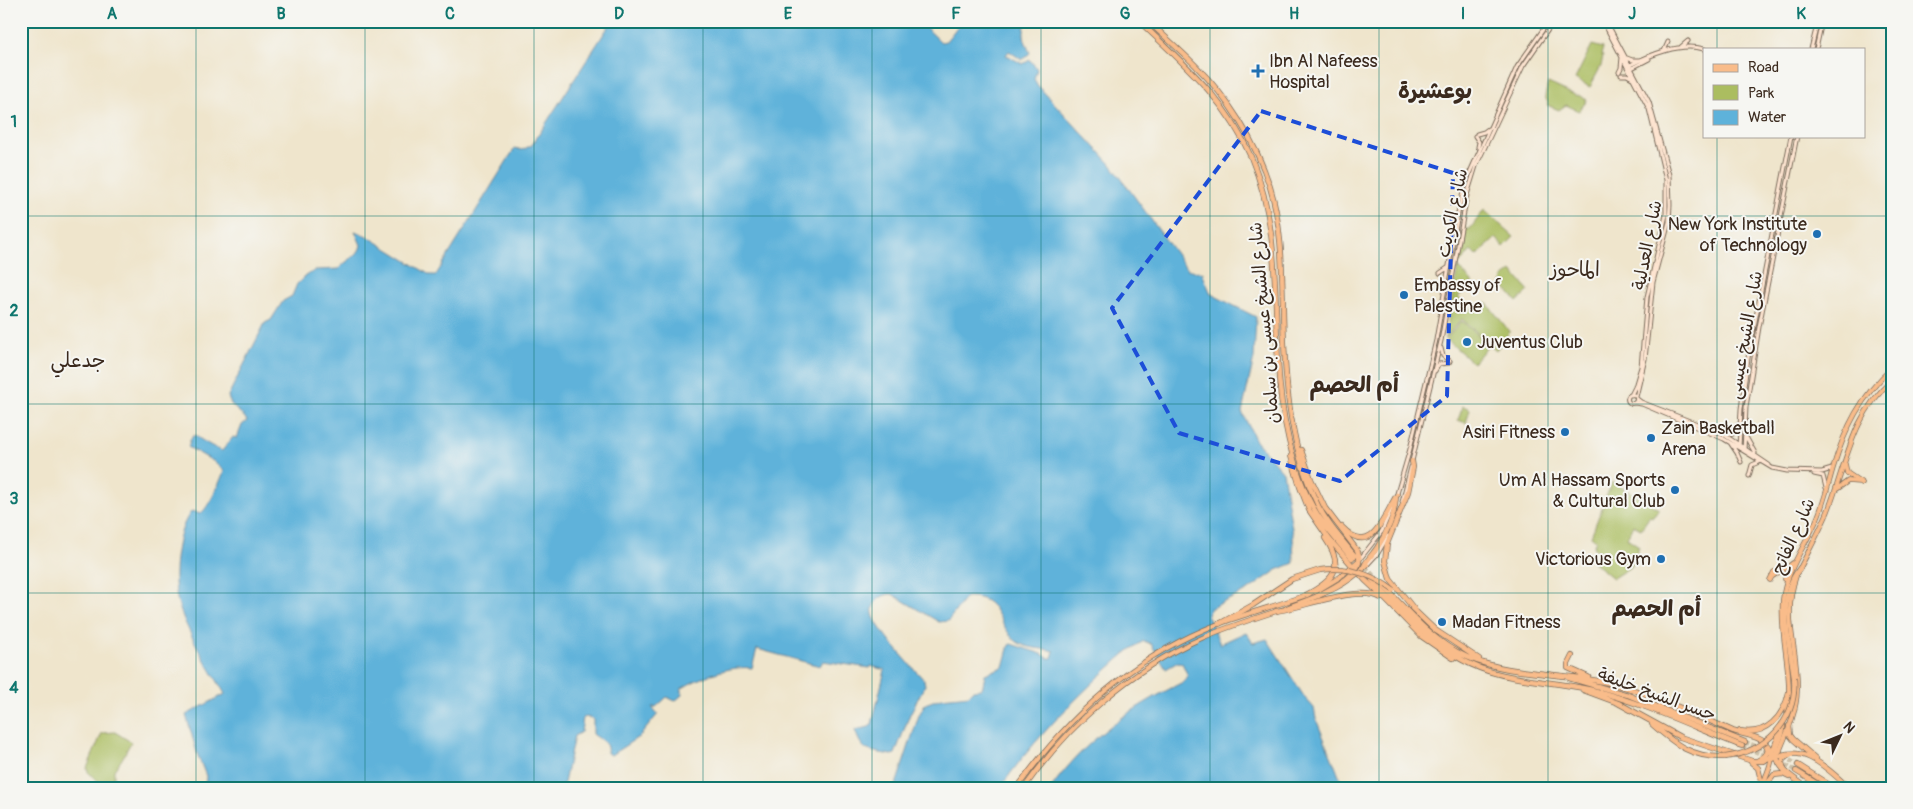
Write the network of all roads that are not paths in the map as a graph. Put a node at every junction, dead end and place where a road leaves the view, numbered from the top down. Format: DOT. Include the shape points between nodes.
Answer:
graph roads {
  1 [pos="1139,21"];
  2 [pos="1148,21"];
  3 [pos="1154,21"];
  4 [pos="1549,21"];
  5 [pos="1554,21"];
  6 [pos="1605,21"];
  7 [pos="1818,21"];
  8 [pos="1822,21"];
  9 [pos="1163,35"];
  10 [pos="1668,42"];
  11 [pos="1679,48"];
  12 [pos="1697,48"];
  13 [pos="1811,48"];
  14 [pos="1816,48"];
  15 [pos="1703,49"];
  16 [pos="1703,49"];
  17 [pos="1663,52"];
  18 [pos="1624,56"];
  19 [pos="1641,61"];
  20 [pos="1630,67"];
  21 [pos="1637,80"];
  22 [pos="1490,127"];
  23 [pos="1792,138"];
  24 [pos="1797,138"];
  25 [pos="1478,150"];
  26 [pos="1664,224"];
  27 [pos="1666,234"];
  28 [pos="1450,264"];
  29 [pos="1440,272"];
  30 [pos="1442,277"];
  31 [pos="1446,288"];
  32 [pos="1753,310"];
  33 [pos="1757,313"];
  34 [pos="1441,341"];
  35 [pos="1892,368"];
  36 [pos="1432,376"];
  37 [pos="1892,380"];
  38 [pos="1631,395"];
  39 [pos="1637,398"];
  40 [pos="1634,403"];
  41 [pos="1740,419"];
  42 [pos="1698,426"];
  43 [pos="1744,428"];
  44 [pos="1723,434"];
  45 [pos="1296,439"];
  46 [pos="1727,440"];
  47 [pos="1289,443"];
  48 [pos="1739,446"];
  49 [pos="1744,447"];
  50 [pos="1744,451"];
  51 [pos="1846,453"];
  52 [pos="1758,457"];
  53 [pos="1412,461"];
  54 [pos="1741,462"];
  55 [pos="1762,463"];
  56 [pos="1772,468"];
  57 [pos="1832,469"];
  58 [pos="1799,472"];
  59 [pos="1749,476"];
  60 [pos="1827,491"];
  61 [pos="1834,493"];
  62 [pos="1397,495"];
  63 [pos="1321,501"];
  64 [pos="1312,515"];
  65 [pos="1360,560"];
  66 [pos="1796,560"];
  67 [pos="1771,566"];
  68 [pos="1800,568"];
  69 [pos="1360,569"];
  70 [pos="1777,570"];
  71 [pos="1785,589"];
  72 [pos="1306,595"];
  73 [pos="1318,596"];
  74 [pos="1392,606"];
  75 [pos="1414,609"];
  76 [pos="1276,611"];
  77 [pos="1219,624"];
  78 [pos="1572,656"];
  79 [pos="1484,662"];
  80 [pos="1484,670"];
  81 [pos="1558,675"];
  82 [pos="1609,683"];
  83 [pos="1572,686"];
  84 [pos="1789,692"];
  85 [pos="1630,710"];
  86 [pos="1783,725"];
  87 [pos="1789,726"];
  88 [pos="1726,728"];
  89 [pos="1763,741"];
  90 [pos="1797,753"];
  91 [pos="1773,756"];
  92 [pos="1743,758"];
  93 [pos="1755,762"];
  94 [pos="1798,765"];
  95 [pos="1796,770"];
  96 [pos="1828,770"];
  97 [pos="1788,774"];
  98 [pos="1761,780"];
  99 [pos="1800,782"];
  100 [pos="1017,788"];
  101 [pos="1024,788"];
  102 [pos="1763,788"];
  103 [pos="1808,788"];
  104 [pos="1824,788"];
  105 [pos="1834,788"];
  106 [pos="1849,788"];
  1 -- 47 [label="highway, شارع الشيخ عيسى بن سلمان" via="1206,86 1233,123 1255,168 1274,246 1280,390"];
  2 -- 9 [label="highway, شارع الشيخ عيسى بن سلمان"];
  3 -- 9 [label="main road"];
  4 -- 22 [label="main road, شارع الكويت" via="1517,67"];
  5 -- 34 [label="main road, شارع الكويت" via="1523,66 1476,166 1467,195"];
  6 -- 18 [label="main road, شارع العدلية"];
  7 -- 13 [label="main road"];
  8 -- 14 [label="main road"];
  9 -- 45 [label="highway, شارع الشيخ عيسى بن سلمان" via="1195,65 1231,109 1254,147 1270,187 1280,238 1285,372"];
  10 -- 17 [label="main road"];
  11 -- 12 [label="main road"];
  11 -- 12 [label="main road" via="1689,42"];
  11 -- 17 [label="main road"];
  12 -- 15 [label="main road"];
  16 -- 19 [label="main road" via="1677,50"];
  17 -- 19 [label="main road"];
  18 -- 19 [label="main road"];
  18 -- 20 [label="main road, شارع العدلية"];
  18 -- 21 [label="main road" via="1620,73"];
  19 -- 20 [label="main road"];
  19 -- 21 [label="main road" via="1636,69"];
  20 -- 21 [label="main road, شارع العدلية"];
  21 -- 26 [label="main road, شارع العدلية" via="1649,109 1665,174 1667,205"];
  21 -- 27 [label="main road, شارع العدلية" via="1654,114 1669,171 1670,205"];
  22 -- 25 [label="main road, شارع الكويت"];
  22 -- 25 [label="main road" via="1476,135"];
  23 -- 33 [label="main road, شارع الشيخ عيسى"];
  24 -- 43 [label="main road, شارع الشيخ عيسى" via="1759,327"];
  25 -- 28 [label="main road, شارع الكويت" via="1462,194"];
  26 -- 27 [label="main road"];
  26 -- 38 [label="main road, شارع العدلية" via="1647,297 1641,367"];
  27 -- 39 [label="main road, شارع العدلية" via="1653,282 1645,359"];
  28 -- 29 [label="main road"];
  28 -- 31 [label="main road, شارع الكويت"];
  30 -- 31 [label="main road"];
  31 -- 62 [label="main road, شارع الكويت"];
  32 -- 33 [label="main road"];
  33 -- 41 [label="main road, شارع الشيخ عيسى"];
  34 -- 36 [label="main road, شارع الكويت"];
  34 -- 36 [label="main road" via="1442,354 1450,362 1440,364"];
  35 -- 57 [label="main road, شارع الفاتح" via="1855,411"];
  36 -- 53 [label="main road, شارع الكويت"];
  37 -- 51 [label="main road, شارع الفاتح" via="1867,408"];
  38 -- 39 [label="main road"];
  38 -- 40 [label="main road" via="1628,401"];
  39 -- 40 [label="main road, شارع العدلية"];
  39 -- 42 [label="main road"];
  40 -- 42 [label="main road"];
  41 -- 44 [label="main road" via="1734,433"];
  41 -- 48 [label="main road, شارع الشيخ عيسى"];
  42 -- 44 [label="main road"];
  42 -- 46 [label="main road"];
  43 -- 49 [label="main road, شارع الشيخ عيسى"];
  43 -- 52 [label="main road" via="1747,442"];
  44 -- 48 [label="main road"];
  45 -- 47 [label="highway, شارع الشيخ عيسى بن سلمان" via="1313,497 1354,557 1316,513"];
  45 -- 63 [label="highway"];
  46 -- 48 [label="main road"];
  46 -- 54 [label="main road"];
  47 -- 64 [label="highway" via="1300,487"];
  48 -- 49 [label="main road"];
  48 -- 50 [label="main road"];
  49 -- 50 [label="main road, شارع الشيخ عيسى"];
  49 -- 52 [label="main road"];
  50 -- 55 [label="main road"];
  51 -- 61 [label="main road, شارع الفاتح"];
  51 -- 61 [label="main road" via="1846,472 1862,483 1845,482"];
  52 -- 56 [label="main road"];
  53 -- 69 [label="main road, شارع الكويت" via="1393,525 1381,548"];
  53 -- 75 [label="highway" via="1408,492 1385,553 1388,573 1394,585"];
  55 -- 56 [label="main road"];
  55 -- 59 [label="main road" via="1753,464"];
  56 -- 58 [label="main road"];
  57 -- 58 [label="main road"];
  57 -- 60 [label="main road, شارع الفاتح"];
  58 -- 60 [label="main road" via="1820,475 1825,480"];
  60 -- 66 [label="main road, شارع الفاتح" via="1817,520"];
  61 -- 68 [label="main road, شارع الفاتح" via="1822,526"];
  62 -- 63 [label="highway" via="1381,524 1372,535 1363,538 1352,536 1345,530"];
  62 -- 65 [label="main road, شارع الكويت" via="1382,531"];
  62 -- 69 [label="highway" via="1383,538"];
  63 -- 65 [label="highway" via="1357,550"];
  64 -- 69 [label="highway"];
  64 -- 72 [label="highway" via="1331,546 1335,566 1329,581"];
  65 -- 69 [label="highway"];
  66 -- 70 [label="main road"];
  66 -- 71 [label="main road, شارع الفاتح"];
  67 -- 70 [label="main road"];
  68 -- 85 [label="highway, bridge" via="1790,585 1786,610 1795,689 1791,708 1778,730 1763,744 1737,755 1702,755 1684,749"];
  68 -- 87 [label="main road, شارع الفاتح" via="1789,606 1798,689"];
  69 -- 72 [label="main road"];
  69 -- 73 [label="highway"];
  69 -- 74 [label="highway"];
  70 -- 71 [label="main road" via="1772,573 1772,578 1777,572 1784,572"];
  71 -- 84 [label="main road, شارع الفاتح" via="1782,616"];
  72 -- 77 [label="main road"];
  73 -- 76 [label="main road"];
  74 -- 76 [label="highway" via="1377,595 1365,593"];
  74 -- 80 [label="highway" via="1438,649"];
  75 -- 77 [label="highway, bridge" via="1378,579 1349,569 1334,568 1312,571 1292,579"];
  75 -- 79 [label="highway" via="1434,630"];
  76 -- 101 [label="main road" via="1189,644 1118,689 1080,722"];
  77 -- 100 [label="main road" via="1152,658 1105,692 1062,730"];
  78 -- 82 [label="highway" via="1570,669"];
  79 -- 80 [label="highway" via="1462,655 1432,634 1373,579 1431,640"];
  79 -- 81 [label="highway"];
  80 -- 83 [label="highway"];
  81 -- 82 [label="highway"];
  81 -- 83 [label="highway, جسر الشيخ خليفة" via="1628,695 1744,744 1622,699"];
  82 -- 88 [label="highway"];
  83 -- 85 [label="highway"];
  84 -- 86 [label="main road, شارع الفاتح"];
  84 -- 88 [label="highway" via="1782,712 1761,730 1750,732"];
  85 -- 92 [label="highway" via="1680,737"];
  86 -- 91 [label="highway"];
  87 -- 91 [label="main road, شارع الفاتح"];
  87 -- 96 [label="highway" via="1792,739"];
  88 -- 89 [label="highway"];
  89 -- 91 [label="highway"];
  89 -- 93 [label="highway" via="1767,752"];
  90 -- 91 [label="highway"];
  90 -- 96 [label="highway"];
  90 -- 97 [label="highway" via="1788,755 1783,761"];
  91 -- 93 [label="highway"];
  91 -- 97 [label="highway"];
  91 -- 102 [label="highway"];
  92 -- 93 [label="highway"];
  92 -- 98 [label="highway" via="1756,766"];
  94 -- 105 [label="highway"];
  95 -- 104 [label="highway"];
  96 -- 106 [label="highway"];
  97 -- 99 [label="highway"];
  99 -- 102 [label="highway" via="1776,774"];
  99 -- 103 [label="highway"];
}
